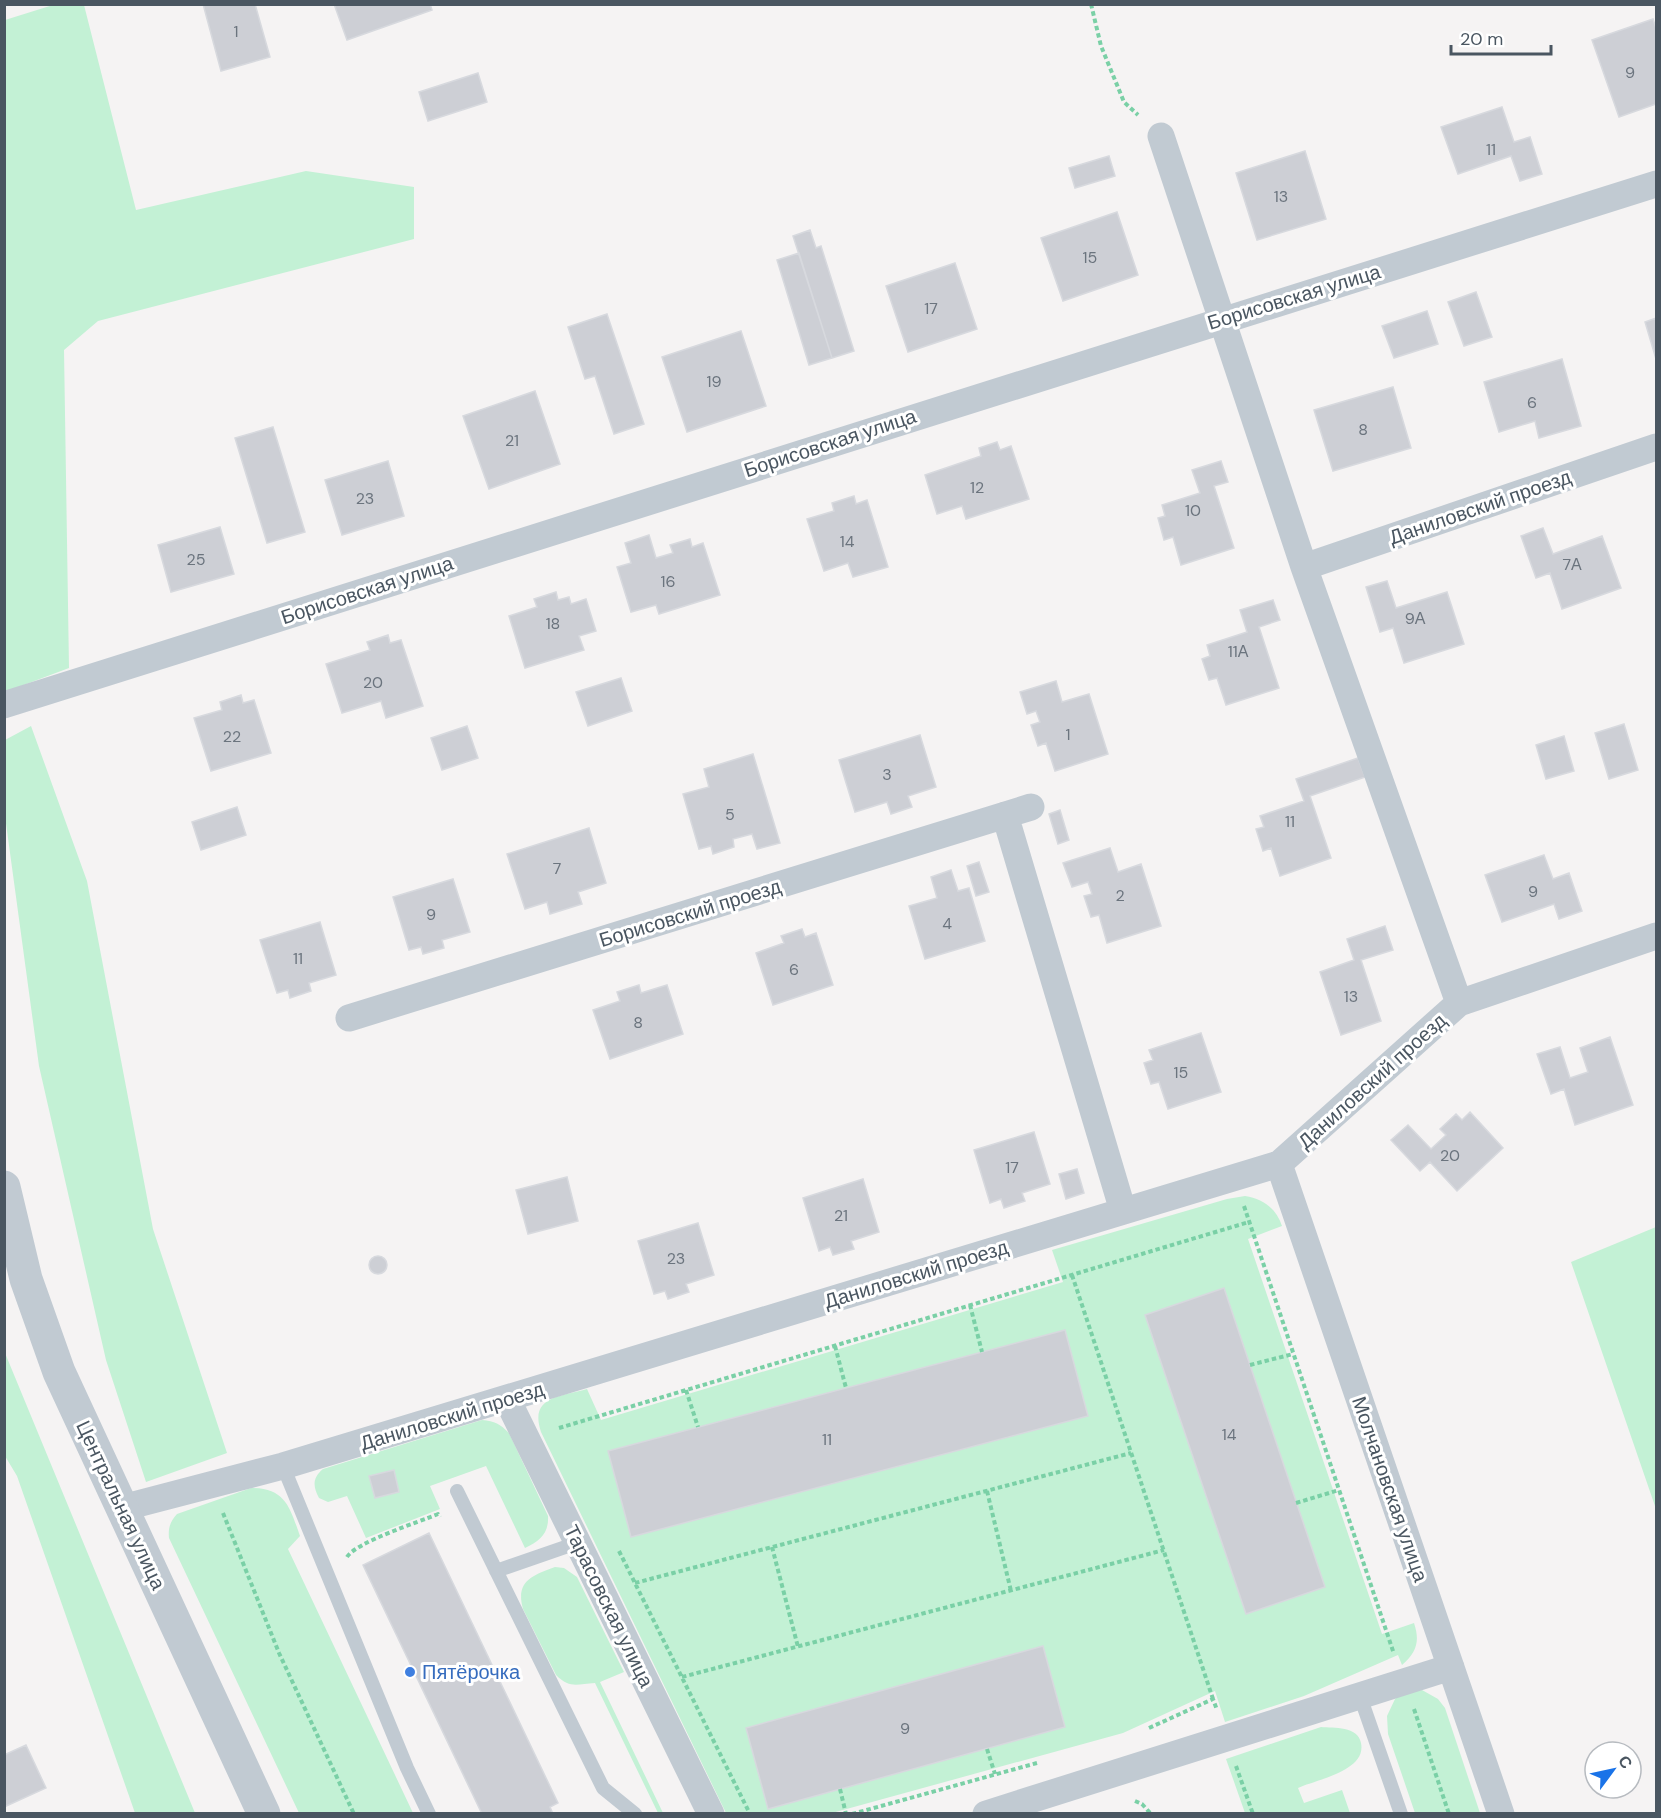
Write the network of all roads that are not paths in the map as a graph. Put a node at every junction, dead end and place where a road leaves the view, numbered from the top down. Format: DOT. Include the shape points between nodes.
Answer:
graph roads {
  1 [pos="1161,136"];
  2 [pos="1656,184"];
  3 [pos="1221,320"];
  4 [pos="1656,447"];
  5 [pos="1304,567"];
  6 [pos="4,705"];
  7 [pos="1031,807"];
  8 [pos="1005,815"];
  9 [pos="1656,936"];
  10 [pos="1459,1003"];
  11 [pos="349,1018"];
  12 [pos="1279,1164"];
  13 [pos="4,1187"];
  14 [pos="1123,1211"];
  15 [pos="507,1399"];
  16 [pos="284,1466"];
  17 [pos="457,1491"];
  18 [pos="122,1508"];
  19 [pos="577,1543"];
  20 [pos="496,1571"];
  21 [pos="1451,1668"];
  22 [pos="1360,1696"];
  23 [pos="264,1814"];
  24 [pos="429,1814"];
  25 [pos="635,1814"];
  26 [pos="711,1814"];
  27 [pos="986,1814"];
  28 [pos="1401,1814"];
  29 [pos="1502,1814"];
  1 -- 3 [label="street"];
  2 -- 3 [label="street, Борисовская улица"];
  3 -- 5 [label="street"];
  3 -- 6 [label="street, Борисовская улица"];
  4 -- 5 [label="street, Даниловский проезд"];
  5 -- 10 [label="street"];
  7 -- 8 [label="street, Борисовский проезд"];
  8 -- 11 [label="street, Борисовский проезд"];
  8 -- 14 [label="street"];
  9 -- 10 [label="street, Даниловский проезд"];
  10 -- 12 [label="street, Даниловский проезд"];
  12 -- 14 [label="street, Даниловский проезд"];
  12 -- 21 [label="street, Молчановская улица"];
  13 -- 18 [label="street, Центральная улица" via="26,1280 59,1372"];
  14 -- 15 [label="street, Даниловский проезд"];
  15 -- 16 [label="street, Даниловский проезд"];
  15 -- 19 [label="street, Тарасовская улица"];
  16 -- 18 [label="street, Даниловский проезд"];
  16 -- 24 [label="lane"];
  17 -- 20 [label="lane"];
  18 -- 23 [label="street, Центральная улица"];
  19 -- 20 [label="lane"];
  19 -- 26 [label="street, Тарасовская улица"];
  20 -- 25 [label="lane" via="603,1788"];
  21 -- 22 [label="street"];
  21 -- 29 [label="street, Молчановская улица"];
  22 -- 27 [label="street"];
  22 -- 28 [label="lane"];
}
